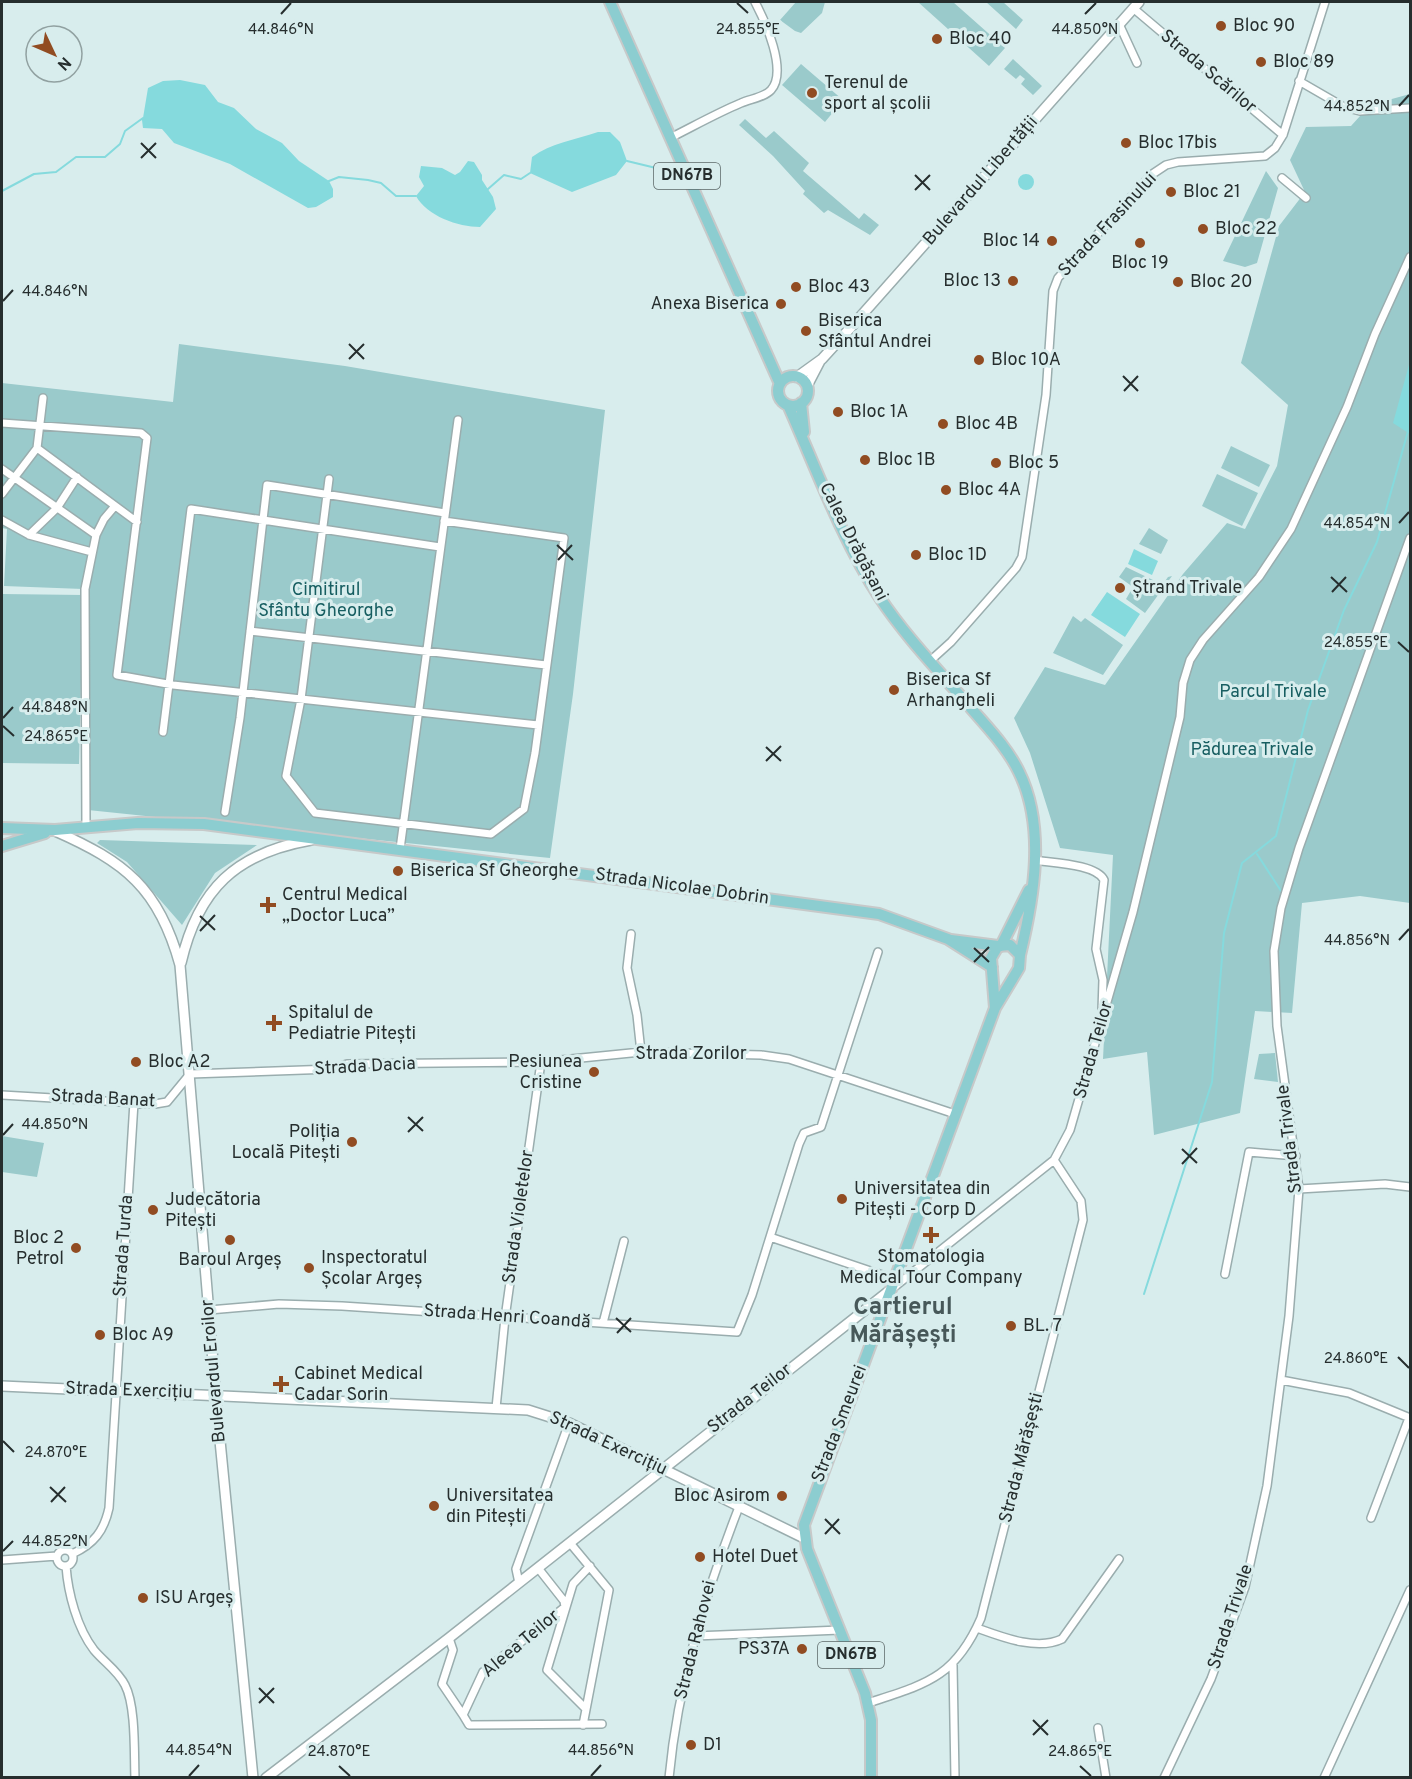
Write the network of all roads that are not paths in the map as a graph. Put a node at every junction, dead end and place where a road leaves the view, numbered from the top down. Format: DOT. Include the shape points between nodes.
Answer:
graph roads {
  1 [pos="610,2"];
  2 [pos="755,2"];
  3 [pos="1326,2"];
  4 [pos="1136,5"];
  5 [pos="1119,24"];
  6 [pos="1137,63"];
  7 [pos="1299,81"];
  8 [pos="1410,108"];
  9 [pos="1399,110"];
  10 [pos="1410,113"];
  11 [pos="1282,135"];
  12 [pos="670,138"];
  13 [pos="1282,178"];
  14 [pos="1306,198"];
  15 [pos="1410,257"];
  16 [pos="765,351"];
  17 [pos="822,359"];
  18 [pos="793,377"];
  19 [pos="780,384"];
  20 [pos="807,386"];
  21 [pos="43,398"];
  22 [pos="801,403"];
  23 [pos="788,405"];
  24 [pos="458,420"];
  25 [pos="2,423"];
  26 [pos="41,426"];
  27 [pos="804,441"];
  28 [pos="37,448"];
  29 [pos="2,469"];
  30 [pos="14,477"];
  31 [pos="76,477"];
  32 [pos="329,479"];
  33 [pos="2,494"];
  34 [pos="327,495"];
  35 [pos="116,506"];
  36 [pos="57,508"];
  37 [pos="444,517"];
  38 [pos="2,520"];
  39 [pos="264,521"];
  40 [pos="137,522"];
  41 [pos="322,529"];
  42 [pos="96,535"];
  43 [pos="29,536"];
  44 [pos="1410,538"];
  45 [pos="440,547"];
  46 [pos="92,552"];
  47 [pos="250,631"];
  48 [pos="309,638"];
  49 [pos="426,650"];
  50 [pos="930,661"];
  51 [pos="546,665"];
  52 [pos="169,684"];
  53 [pos="243,693"];
  54 [pos="301,699"];
  55 [pos="420,712"];
  56 [pos="538,725"];
  57 [pos="163,732"];
  58 [pos="225,812"];
  59 [pos="404,823"];
  60 [pos="2,828"];
  61 [pos="86,828"];
  62 [pos="55,830"];
  63 [pos="315,839"];
  64 [pos="2,846"];
  65 [pos="400,849"];
  66 [pos="1034,860"];
  67 [pos="1032,885"];
  68 [pos="631,934"];
  69 [pos="948,939"];
  70 [pos="1000,946"];
  71 [pos="878,952"];
  72 [pos="1020,955"];
  73 [pos="180,965"];
  74 [pos="993,968"];
  75 [pos="1014,972"];
  76 [pos="994,1008"];
  77 [pos="1102,1023"];
  78 [pos="641,1052"];
  79 [pos="540,1062"];
  80 [pos="190,1074"];
  81 [pos="838,1075"];
  82 [pos="2,1095"];
  83 [pos="134,1101"];
  84 [pos="955,1114"];
  85 [pos="1296,1156"];
  86 [pos="1054,1160"];
  87 [pos="1410,1187"];
  88 [pos="1299,1189"];
  89 [pos="770,1237"];
  90 [pos="624,1241"];
  91 [pos="1225,1274"];
  92 [pos="894,1279"];
  93 [pos="889,1291"];
  94 [pos="209,1310"];
  95 [pos="505,1317"];
  96 [pos="603,1323"];
  97 [pos="1281,1380"];
  98 [pos="2,1386"];
  99 [pos="114,1390"];
  100 [pos="216,1395"];
  101 [pos="496,1408"];
  102 [pos="1410,1418"];
  103 [pos="568,1423"];
  104 [pos="663,1469"];
  105 [pos="739,1507"];
  106 [pos="1371,1518"];
  107 [pos="804,1538"];
  108 [pos="570,1543"];
  109 [pos="72,1554"];
  110 [pos="57,1556"];
  111 [pos="1119,1559"];
  112 [pos="2,1560"];
  113 [pos="66,1566"];
  114 [pos="590,1566"];
  115 [pos="538,1568"];
  116 [pos="519,1583"];
  117 [pos="1410,1590"];
  118 [pos="565,1607"];
  119 [pos="977,1628"];
  120 [pos="840,1630"];
  121 [pos="695,1636"];
  122 [pos="449,1638"];
  123 [pos="953,1665"];
  124 [pos="868,1703"];
  125 [pos="585,1708"];
  126 [pos="463,1715"];
  127 [pos="602,1724"];
  128 [pos="583,1725"];
  129 [pos="1098,1728"];
  130 [pos="135,1778"];
  131 [pos="253,1778"];
  132 [pos="266,1778"];
  133 [pos="669,1778"];
  134 [pos="871,1778"];
  135 [pos="955,1778"];
  136 [pos="1106,1778"];
  137 [pos="1164,1778"];
  138 [pos="1324,1778"];
  1 -- 12 [label="main road, DN67B"];
  2 -- 12 [label="street" via="777,64 774,85 767,93"];
  3 -- 7 [label="street, Strada Frasinului"];
  4 -- 5 [label="street, Bulevardul Libertății"];
  4 -- 11 [label="street, Strada Scărilor"];
  5 -- 6 [label="street"];
  5 -- 17 [label="street, Bulevardul Libertății"];
  7 -- 9 [label="street" via="1344,107 1360,111"];
  7 -- 11 [label="street, Strada Frasinului"];
  8 -- 9 [label="street"];
  9 -- 10 [label="street"];
  11 -- 50 [label="street, Strada Frasinului" via="1265,156 1166,165 1151,175 1058,278 1050,305 1046,395 1022,557 951,642"];
  12 -- 16 [label="main road, DN67B"];
  13 -- 14 [label="street"];
  15 -- 77 [label="street, Strada Teilor" via="1291,529 1259,577 1190,660 1178,728"];
  16 -- 18 [label="main road"];
  16 -- 19 [label="main road"];
  17 -- 18 [label="street, Bulevardul Libertății"];
  17 -- 20 [label="street, Bulevardul Libertății"];
  18 -- 19 [label="main road"];
  18 -- 20 [label="main road"];
  19 -- 23 [label="main road" via="778,394"];
  20 -- 22 [label="main road"];
  21 -- 26 [label="street"];
  22 -- 23 [label="main road"];
  22 -- 27 [label="main road, Calea Drăgășani"];
  23 -- 27 [label="main road, Calea Drăgășani"];
  24 -- 37 [label="street"];
  25 -- 26 [label="street"];
  26 -- 28 [label="street"];
  26 -- 40 [label="street" via="145,435"];
  27 -- 50 [label="main road, Calea Drăgășani" via="870,582"];
  28 -- 30 [label="street"];
  28 -- 31 [label="street"];
  29 -- 30 [label="street"];
  30 -- 33 [label="street"];
  30 -- 36 [label="street"];
  31 -- 35 [label="street"];
  31 -- 36 [label="street"];
  32 -- 34 [label="street"];
  34 -- 37 [label="street"];
  34 -- 39 [label="street" via="267,485"];
  34 -- 41 [label="street"];
  35 -- 40 [label="street"];
  35 -- 42 [label="street"];
  36 -- 42 [label="street"];
  36 -- 43 [label="street"];
  37 -- 45 [label="street"];
  37 -- 51 [label="street" via="564,538"];
  38 -- 43 [label="street"];
  39 -- 41 [label="street"];
  39 -- 47 [label="street"];
  39 -- 52 [label="street" via="191,509"];
  40 -- 52 [label="street" via="117,675"];
  41 -- 45 [label="street"];
  41 -- 48 [label="street"];
  42 -- 46 [label="street"];
  43 -- 46 [label="street"];
  44 -- 85 [label="street, Strada Trivale" via="1281,908 1274,951 1274,987"];
  45 -- 49 [label="street"];
  46 -- 61 [label="street" via="84,618"];
  47 -- 48 [label="street"];
  47 -- 53 [label="street"];
  48 -- 49 [label="street"];
  48 -- 54 [label="street"];
  49 -- 51 [label="street"];
  49 -- 55 [label="street"];
  50 -- 66 [label="main road, Calea Drăgășani" via="997,738 1019,771 1031,807"];
  51 -- 56 [label="street"];
  52 -- 53 [label="street"];
  52 -- 57 [label="street"];
  53 -- 54 [label="street"];
  53 -- 58 [label="street"];
  54 -- 55 [label="street"];
  54 -- 59 [label="street" via="286,776 315,813"];
  55 -- 56 [label="street"];
  55 -- 59 [label="street"];
  56 -- 59 [label="street" via="524,809 490,834"];
  59 -- 65 [label="street"];
  60 -- 62 [label="main road, Strada Nicolae Dobrin"];
  61 -- 62 [label="main road, Strada Nicolae Dobrin"];
  61 -- 63 [label="main road, Strada Nicolae Dobrin" via="138,823 204,824"];
  62 -- 64 [label="main road, Strada Nicolae Dobrin"];
  62 -- 73 [label="street, Bulevardul Eroilor" via="98,852 141,884 165,918"];
  63 -- 65 [label="main road, Strada Nicolae Dobrin"];
  63 -- 73 [label="street, Bulevardul Eroilor" via="257,854 215,886 187,934"];
  65 -- 69 [label="main road, Strada Nicolae Dobrin" via="879,914"];
  66 -- 67 [label="main road, Calea Drăgășani"];
  66 -- 77 [label="street" via="1089,869 1101,874 1104,880 1096,949 1103,980"];
  67 -- 70 [label="main road, Calea Drăgășani"];
  67 -- 72 [label="main road, Calea Drăgășani"];
  68 -- 78 [label="street" via="627,968"];
  69 -- 70 [label="main road, Strada Nicolae Dobrin"];
  69 -- 74 [label="main road, Strada Nicolae Dobrin"];
  70 -- 72 [label="main road" via="1014,947"];
  70 -- 74 [label="main road" via="991,958"];
  71 -- 81 [label="street"];
  72 -- 75 [label="main road"];
  73 -- 80 [label="street, Bulevardul Eroilor"];
  74 -- 75 [label="main road" via="1005,975"];
  74 -- 76 [label="main road, Strada Smeurei"];
  75 -- 76 [label="main road, Strada Smeurei"];
  76 -- 84 [label="main road, Strada Smeurei"];
  77 -- 86 [label="street, Strada Teilor" via="1070,1130"];
  78 -- 79 [label="street, Strada Zorilor"];
  78 -- 81 [label="street, Strada Zorilor" via="768,1056"];
  79 -- 80 [label="street, Strada Dacia" via="347,1064 332,1069"];
  79 -- 95 [label="street, Strada Violetelor"];
  80 -- 83 [label="street, Strada Banat" via="167,1102"];
  80 -- 94 [label="street, Bulevardul Eroilor"];
  81 -- 84 [label="street, Strada Zorilor"];
  81 -- 89 [label="street, Strada Henri Coandă" via="821,1127 804,1133 799,1144"];
  82 -- 83 [label="street, Strada Banat"];
  83 -- 99 [label="street, Strada Turda"];
  84 -- 92 [label="main road, Strada Smeurei"];
  85 -- 88 [label="street, Strada Trivale"];
  85 -- 91 [label="street" via="1249,1152"];
  86 -- 93 [label="street, Strada Teilor"];
  86 -- 119 [label="street, Strada Mărășești" via="1081,1201 1083,1220"];
  87 -- 88 [label="street" via="1385,1184"];
  88 -- 97 [label="street, Strada Trivale"];
  89 -- 92 [label="street"];
  89 -- 96 [label="street, Strada Henri Coandă" via="737,1332"];
  90 -- 96 [label="street"];
  92 -- 93 [label="main road, Strada Smeurei"];
  93 -- 104 [label="street, Strada Teilor"];
  93 -- 107 [label="main road, Strada Smeurei" via="806,1516"];
  94 -- 95 [label="street, Strada Henri Coandă" via="279,1304"];
  94 -- 100 [label="street, Bulevardul Eroilor"];
  95 -- 96 [label="street, Strada Henri Coandă"];
  95 -- 101 [label="street, Strada Violetelor"];
  97 -- 102 [label="street" via="1349,1393"];
  97 -- 137 [label="street, Strada Trivale" via="1267,1486 1245,1587 1210,1679"];
  98 -- 99 [label="street, Strada Exercițiu"];
  99 -- 100 [label="street, Strada Exercițiu"];
  99 -- 109 [label="street, Strada Turda" via="115,1443 106,1520 92,1543"];
  100 -- 101 [label="street, Strada Exercițiu"];
  100 -- 131 [label="street, Bulevardul Eroilor"];
  101 -- 103 [label="street, Strada Exercițiu" via="539,1412"];
  102 -- 106 [label="street"];
  103 -- 104 [label="street, Strada Exercițiu"];
  103 -- 116 [label="street" via="516,1569"];
  104 -- 105 [label="street, Strada Exercițiu"];
  104 -- 108 [label="street, Strada Teilor"];
  105 -- 107 [label="street, Strada Exercițiu"];
  105 -- 121 [label="street, Strada Rahovei"];
  107 -- 120 [label="main road, DN67B"];
  108 -- 114 [label="street"];
  108 -- 115 [label="street, Strada Teilor"];
  109 -- 110 [label="street" via="63,1551"];
  109 -- 113 [label="street" via="72,1562"];
  110 -- 112 [label="street"];
  110 -- 113 [label="street" via="58,1563"];
  111 -- 119 [label="street" via="1062,1639 1054,1643 1008,1639"];
  113 -- 130 [label="street" via="68,1587 85,1636 118,1675 128,1694"];
  114 -- 118 [label="street, Aleea Teilor" via="573,1584"];
  114 -- 125 [label="street" via="609,1596"];
  115 -- 116 [label="street, Strada Teilor"];
  115 -- 118 [label="street, Aleea Teilor"];
  116 -- 122 [label="street, Strada Teilor"];
  117 -- 138 [label="street"];
  118 -- 125 [label="street, Aleea Teilor" via="547,1670"];
  118 -- 126 [label="street, Aleea Teilor" via="483,1672"];
  119 -- 123 [label="street, Strada Mărășești" via="969,1646"];
  120 -- 121 [label="street"];
  120 -- 124 [label="main road, DN67B"];
  121 -- 133 [label="street, Strada Rahovei" via="676,1722"];
  122 -- 126 [label="street" via="453,1650 442,1684"];
  122 -- 132 [label="street, Strada Teilor"];
  123 -- 124 [label="street, Strada Mărășești" via="921,1686"];
  123 -- 135 [label="street"];
  124 -- 134 [label="main road, DN67B"];
  125 -- 128 [label="street"];
  126 -- 128 [label="street" via="469,1725"];
  127 -- 128 [label="street"];
  129 -- 136 [label="street"];
}
